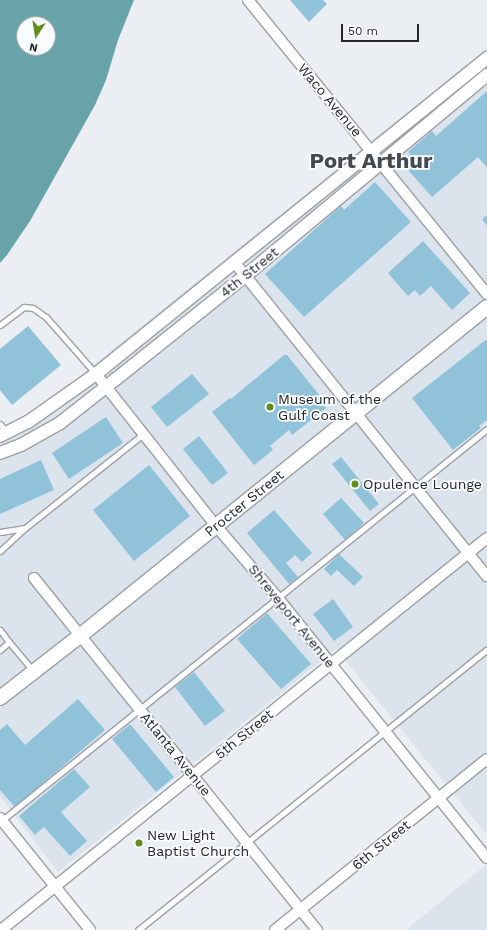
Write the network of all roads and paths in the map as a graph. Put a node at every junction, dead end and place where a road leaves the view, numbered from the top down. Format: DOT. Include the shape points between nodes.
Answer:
graph roads {
  1 [pos="248,0"];
  2 [pos="487,58"];
  3 [pos="487,75"];
  4 [pos="372,151"];
  5 [pos="381,162"];
  6 [pos="235,262"];
  7 [pos="245,276"];
  8 [pos="487,294"];
  9 [pos="487,307"];
  10 [pos="0,325"];
  11 [pos="96,374"];
  12 [pos="106,387"];
  13 [pos="356,412"];
  14 [pos="487,428"];
  15 [pos="2,431"];
  16 [pos="143,434"];
  17 [pos="0,454"];
  18 [pos="415,486"];
  19 [pos="216,526"];
  20 [pos="26,528"];
  21 [pos="0,532"];
  22 [pos="487,538"];
  23 [pos="0,551"];
  24 [pos="469,553"];
  25 [pos="487,576"];
  26 [pos="34,578"];
  27 [pos="277,597"];
  28 [pos="0,630"];
  29 [pos="82,635"];
  30 [pos="9,642"];
  31 [pos="487,649"];
  32 [pos="0,650"];
  33 [pos="331,664"];
  34 [pos="33,672"];
  35 [pos="0,698"];
  36 [pos="140,710"];
  37 [pos="385,731"];
  38 [pos="487,759"];
  39 [pos="193,775"];
  40 [pos="438,799"];
  41 [pos="1,820"];
  42 [pos="247,843"];
  43 [pos="487,858"];
  44 [pos="55,886"];
  45 [pos="300,910"];
  46 [pos="1,930"];
  47 [pos="90,930"];
  48 [pos="138,930"];
  49 [pos="275,930"];
  50 [pos="317,930"];
  1 -- 4 [label="street, Waco Avenue"];
  2 -- 4 [label="street, 4th Street"];
  3 -- 5 [label="street, 4th Street"];
  4 -- 5 [label="street, Waco Avenue"];
  4 -- 6 [label="street, 4th Street"];
  5 -- 7 [label="street, 4th Street"];
  5 -- 8 [label="street, Waco Avenue"];
  6 -- 7 [label="street"];
  6 -- 11 [label="street, 4th Street"];
  7 -- 12 [label="street, 4th Street"];
  7 -- 13 [label="street"];
  9 -- 13 [label="main road, Procter Street"];
  10 -- 11 [label="lane" via="24,308 33,308 46,317"];
  11 -- 12 [label="street, Shreveport Avenue"];
  11 -- 15 [label="street, 4th Street" via="28,422"];
  12 -- 16 [label="street, Shreveport Avenue"];
  12 -- 17 [label="street, 4th Street" via="60,422"];
  13 -- 18 [label="street"];
  13 -- 19 [label="main road, Procter Street"];
  14 -- 18 [label="lane"];
  16 -- 19 [label="street, Shreveport Avenue"];
  16 -- 20 [label="lane"];
  18 -- 24 [label="street"];
  18 -- 27 [label="lane"];
  19 -- 27 [label="street, Shreveport Avenue"];
  19 -- 29 [label="main road, Procter Street"];
  20 -- 21 [label="lane"];
  20 -- 23 [label="lane"];
  22 -- 24 [label="street, 5th Street"];
  24 -- 25 [label="street"];
  24 -- 33 [label="street, 5th Street"];
  26 -- 29 [label="street, Atlanta Avenue"];
  27 -- 33 [label="street, Shreveport Avenue"];
  27 -- 36 [label="lane"];
  28 -- 30 [label="lane"];
  29 -- 34 [label="main road, Procter Street"];
  29 -- 36 [label="street, Atlanta Avenue"];
  30 -- 32 [label="lane"];
  30 -- 34 [label="lane"];
  31 -- 37 [label="lane"];
  33 -- 37 [label="street, Shreveport Avenue"];
  33 -- 39 [label="street, 5th Street"];
  34 -- 35 [label="main road, Procter Street"];
  36 -- 39 [label="street, Atlanta Avenue"];
  36 -- 41 [label="lane"];
  37 -- 40 [label="street, Shreveport Avenue"];
  37 -- 42 [label="lane"];
  38 -- 40 [label="street, 6th Street"];
  39 -- 42 [label="street, Atlanta Avenue"];
  39 -- 44 [label="street, 5th Street"];
  40 -- 43 [label="street, Shreveport Avenue"];
  40 -- 45 [label="street, 6th Street"];
  41 -- 44 [label="street"];
  42 -- 45 [label="street, Atlanta Avenue"];
  42 -- 48 [label="lane"];
  44 -- 46 [label="street, 5th Street"];
  44 -- 47 [label="street"];
  45 -- 49 [label="street, 6th Street"];
  45 -- 50 [label="street, Atlanta Avenue"];
}
